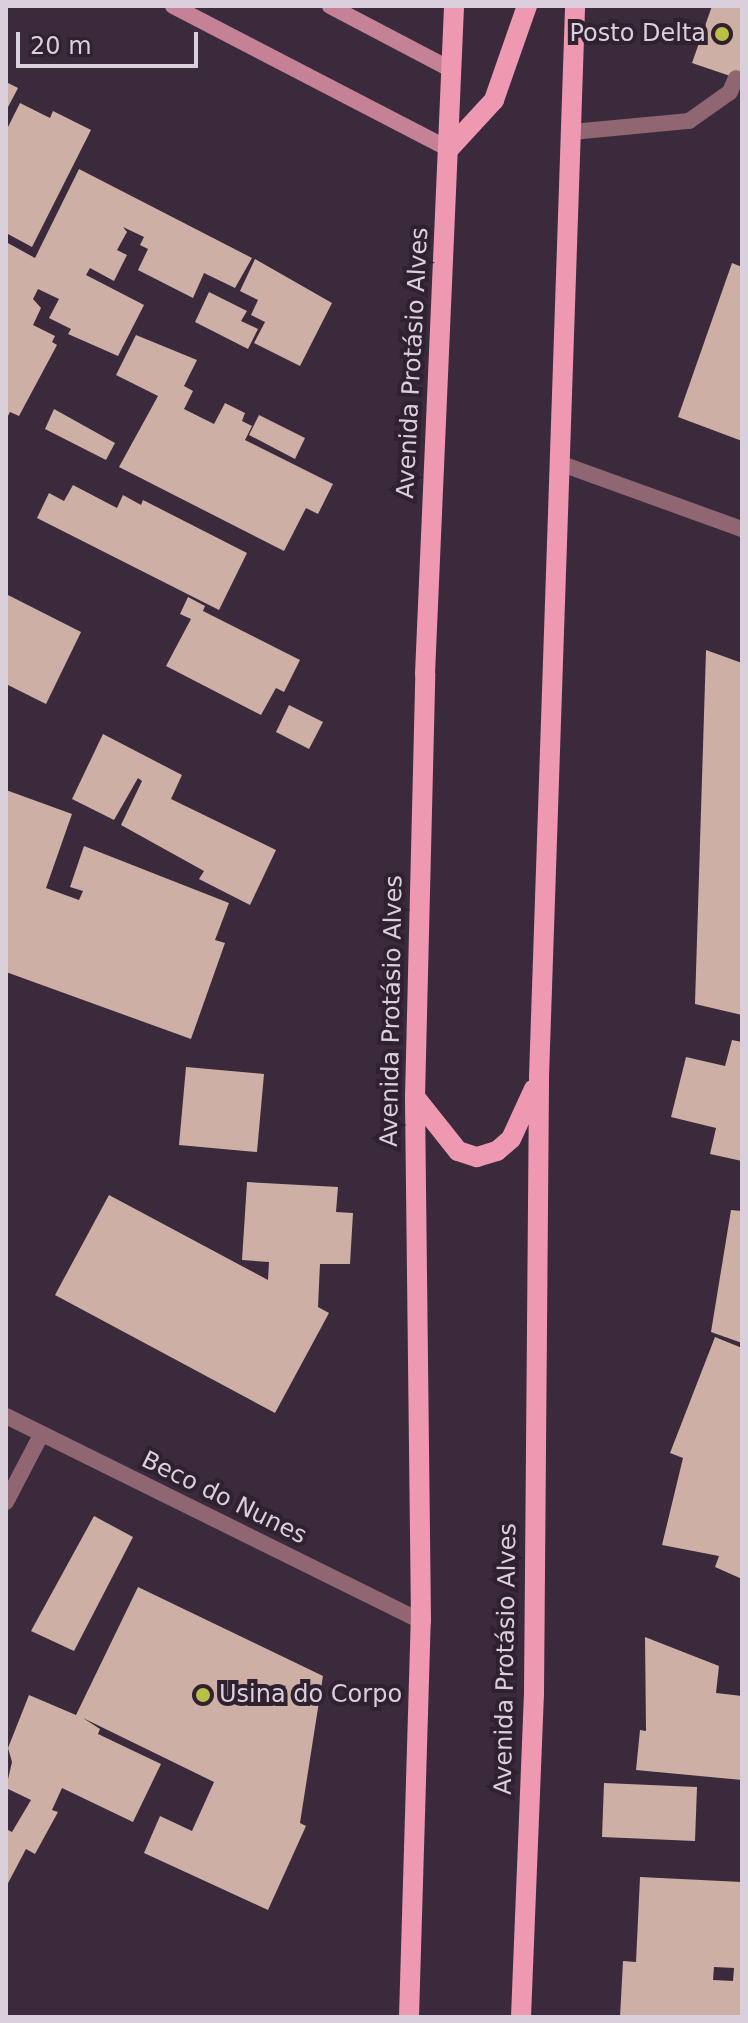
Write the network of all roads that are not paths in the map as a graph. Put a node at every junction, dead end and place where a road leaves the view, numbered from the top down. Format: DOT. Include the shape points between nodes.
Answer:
graph roads {
  1 [pos="173,6"];
  2 [pos="330,6"];
  3 [pos="454,6"];
  4 [pos="527,6"];
  5 [pos="575,6"];
  6 [pos="452,70"];
  7 [pos="736,78"];
  8 [pos="572,132"];
  9 [pos="449,149"];
  10 [pos="562,464"];
  11 [pos="742,529"];
  12 [pos="539,1077"];
  13 [pos="415,1097"];
  14 [pos="6,1416"];
  15 [pos="41,1435"];
  16 [pos="6,1502"];
  17 [pos="421,1621"];
  18 [pos="409,2017"];
  19 [pos="521,2017"];
  1 -- 9 [label="street"];
  2 -- 6 [label="street"];
  3 -- 6 [label="main road, Avenida Protásio Alves"];
  4 -- 9 [label="main road" via="494,100"];
  5 -- 8 [label="main road, Avenida Protásio Alves"];
  6 -- 9 [label="main road, Avenida Protásio Alves"];
  7 -- 8 [label="street" via="730,92 689,121"];
  8 -- 10 [label="main road, Avenida Protásio Alves"];
  9 -- 13 [label="main road, Avenida Protásio Alves" via="425,674"];
  10 -- 11 [label="street"];
  10 -- 12 [label="main road, Avenida Protásio Alves"];
  12 -- 13 [label="main road" via="511,1139 497,1151 477,1157 458,1151"];
  12 -- 19 [label="main road, Avenida Protásio Alves" via="534,1693"];
  13 -- 17 [label="main road, Avenida Protásio Alves"];
  14 -- 15 [label="street, Beco do Nunes"];
  15 -- 16 [label="street"];
  15 -- 17 [label="street, Beco do Nunes"];
  17 -- 18 [label="main road, Avenida Protásio Alves"];
}
